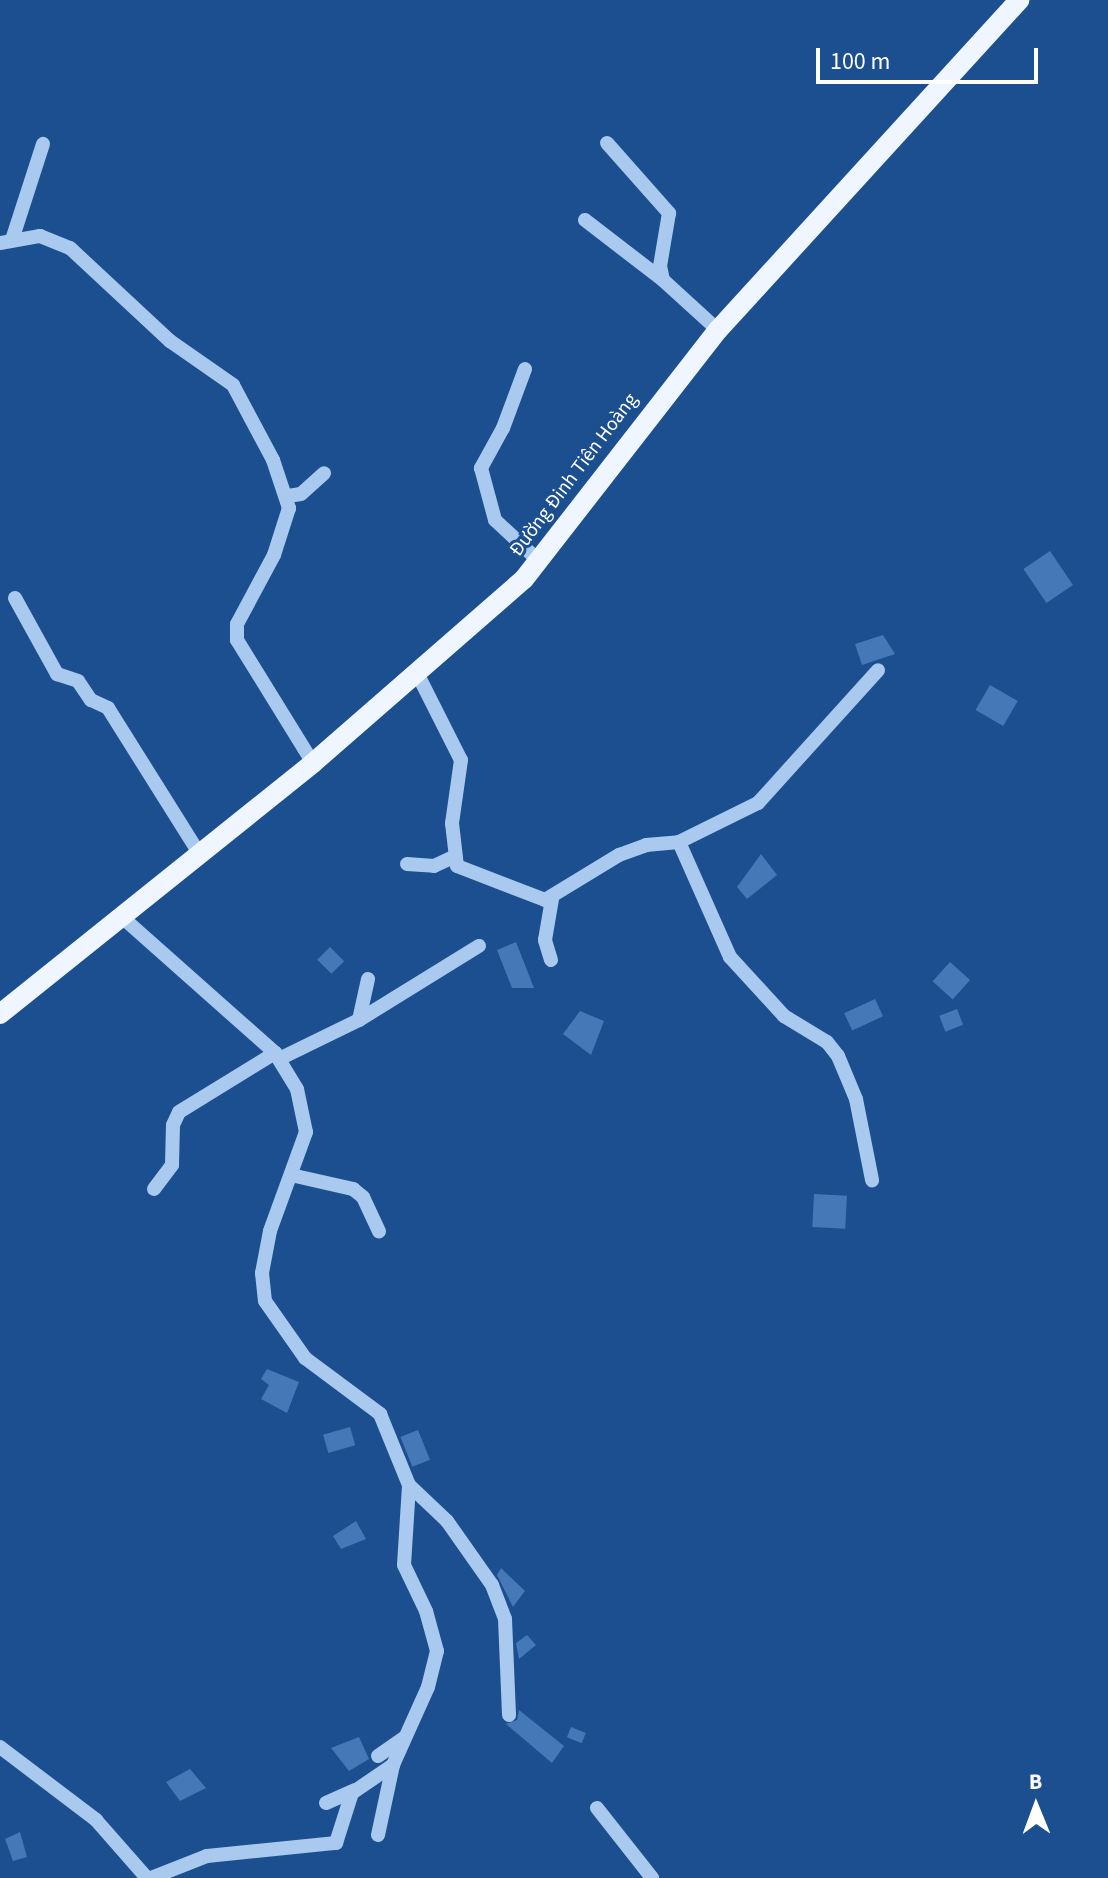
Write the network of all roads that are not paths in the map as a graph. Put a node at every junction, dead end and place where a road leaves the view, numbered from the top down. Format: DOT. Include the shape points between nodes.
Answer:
graph roads {
  1 [pos="1019,0"];
  2 [pos="607,143"];
  3 [pos="43,144"];
  4 [pos="585,220"];
  5 [pos="6,242"];
  6 [pos="663,280"];
  7 [pos="718,330"];
  8 [pos="525,369"];
  9 [pos="324,473"];
  10 [pos="288,496"];
  11 [pos="540,562"];
  12 [pos="15,598"];
  13 [pos="878,670"];
  14 [pos="418,675"];
  15 [pos="313,763"];
  16 [pos="679,842"];
  17 [pos="199,853"];
  18 [pos="453,857"];
  19 [pos="407,864"];
  20 [pos="552,899"];
  21 [pos="122,917"];
  22 [pos="479,946"];
  23 [pos="551,960"];
  24 [pos="368,979"];
  25 [pos="0,1014"];
  26 [pos="359,1020"];
  27 [pos="277,1056"];
  28 [pos="291,1175"];
  29 [pos="872,1180"];
  30 [pos="154,1189"];
  31 [pos="379,1232"];
  32 [pos="409,1485"];
  33 [pos="509,1715"];
  34 [pos="407,1735"];
  35 [pos="0,1747"];
  36 [pos="378,1756"];
  37 [pos="393,1765"];
  38 [pos="356,1790"];
  39 [pos="326,1803"];
  40 [pos="597,1808"];
  41 [pos="378,1835"];
  42 [pos="149,1878"];
  43 [pos="652,1878"];
  1 -- 7 [label="main road, Đường Đinh Tiên Hoàng"];
  2 -- 6 [label="street" via="669,213 660,266"];
  3 -- 5 [label="street"];
  4 -- 6 [label="street"];
  5 -- 10 [label="street" via="40,236 70,248 170,341 230,380"];
  6 -- 7 [label="street"];
  7 -- 11 [label="main road, Đường Đinh Tiên Hoàng"];
  8 -- 11 [label="street" via="481,468 495,520"];
  9 -- 10 [label="street" via="301,494"];
  10 -- 15 [label="street" via="283,533 236,631"];
  11 -- 14 [label="main road, Đường Đinh Tiên Hoàng"];
  12 -- 17 [label="street" via="57,674 78,681 91,700 108,708"];
  13 -- 16 [label="street" via="758,803"];
  14 -- 15 [label="main road, Đường Đinh Tiên Hoàng"];
  14 -- 18 [label="street" via="461,760"];
  15 -- 17 [label="main road, Đường Đinh Tiên Hoàng"];
  16 -- 20 [label="street" via="646,845 619,855"];
  16 -- 29 [label="street" via="730,957 784,1016 827,1042 838,1056 856,1099"];
  17 -- 21 [label="main road, Đường Đinh Tiên Hoàng"];
  18 -- 19 [label="street" via="434,866"];
  18 -- 20 [label="street" via="467,874 537,900"];
  20 -- 23 [label="street" via="545,940"];
  21 -- 25 [label="main road, Đường Đinh Tiên Hoàng"];
  21 -- 27 [label="street"];
  22 -- 26 [label="street"];
  24 -- 26 [label="street"];
  26 -- 27 [label="street"];
  27 -- 28 [label="street" via="297,1089 306,1121"];
  27 -- 30 [label="street" via="179,1112 173,1125 172,1165"];
  28 -- 31 [label="street" via="359,1192"];
  28 -- 32 [label="street" via="265,1255 265,1301 305,1358 380,1414"];
  32 -- 33 [label="street" via="447,1521 500,1601"];
  32 -- 34 [label="street" via="404,1565 426,1611 437,1651"];
  34 -- 36 [label="street"];
  34 -- 37 [label="street"];
  35 -- 42 [label="street" via="96,1820"];
  37 -- 38 [label="street"];
  37 -- 41 [label="street"];
  38 -- 39 [label="street"];
  38 -- 42 [label="street" via="340,1838 333,1844 207,1856"];
  40 -- 43 [label="street"];
}
